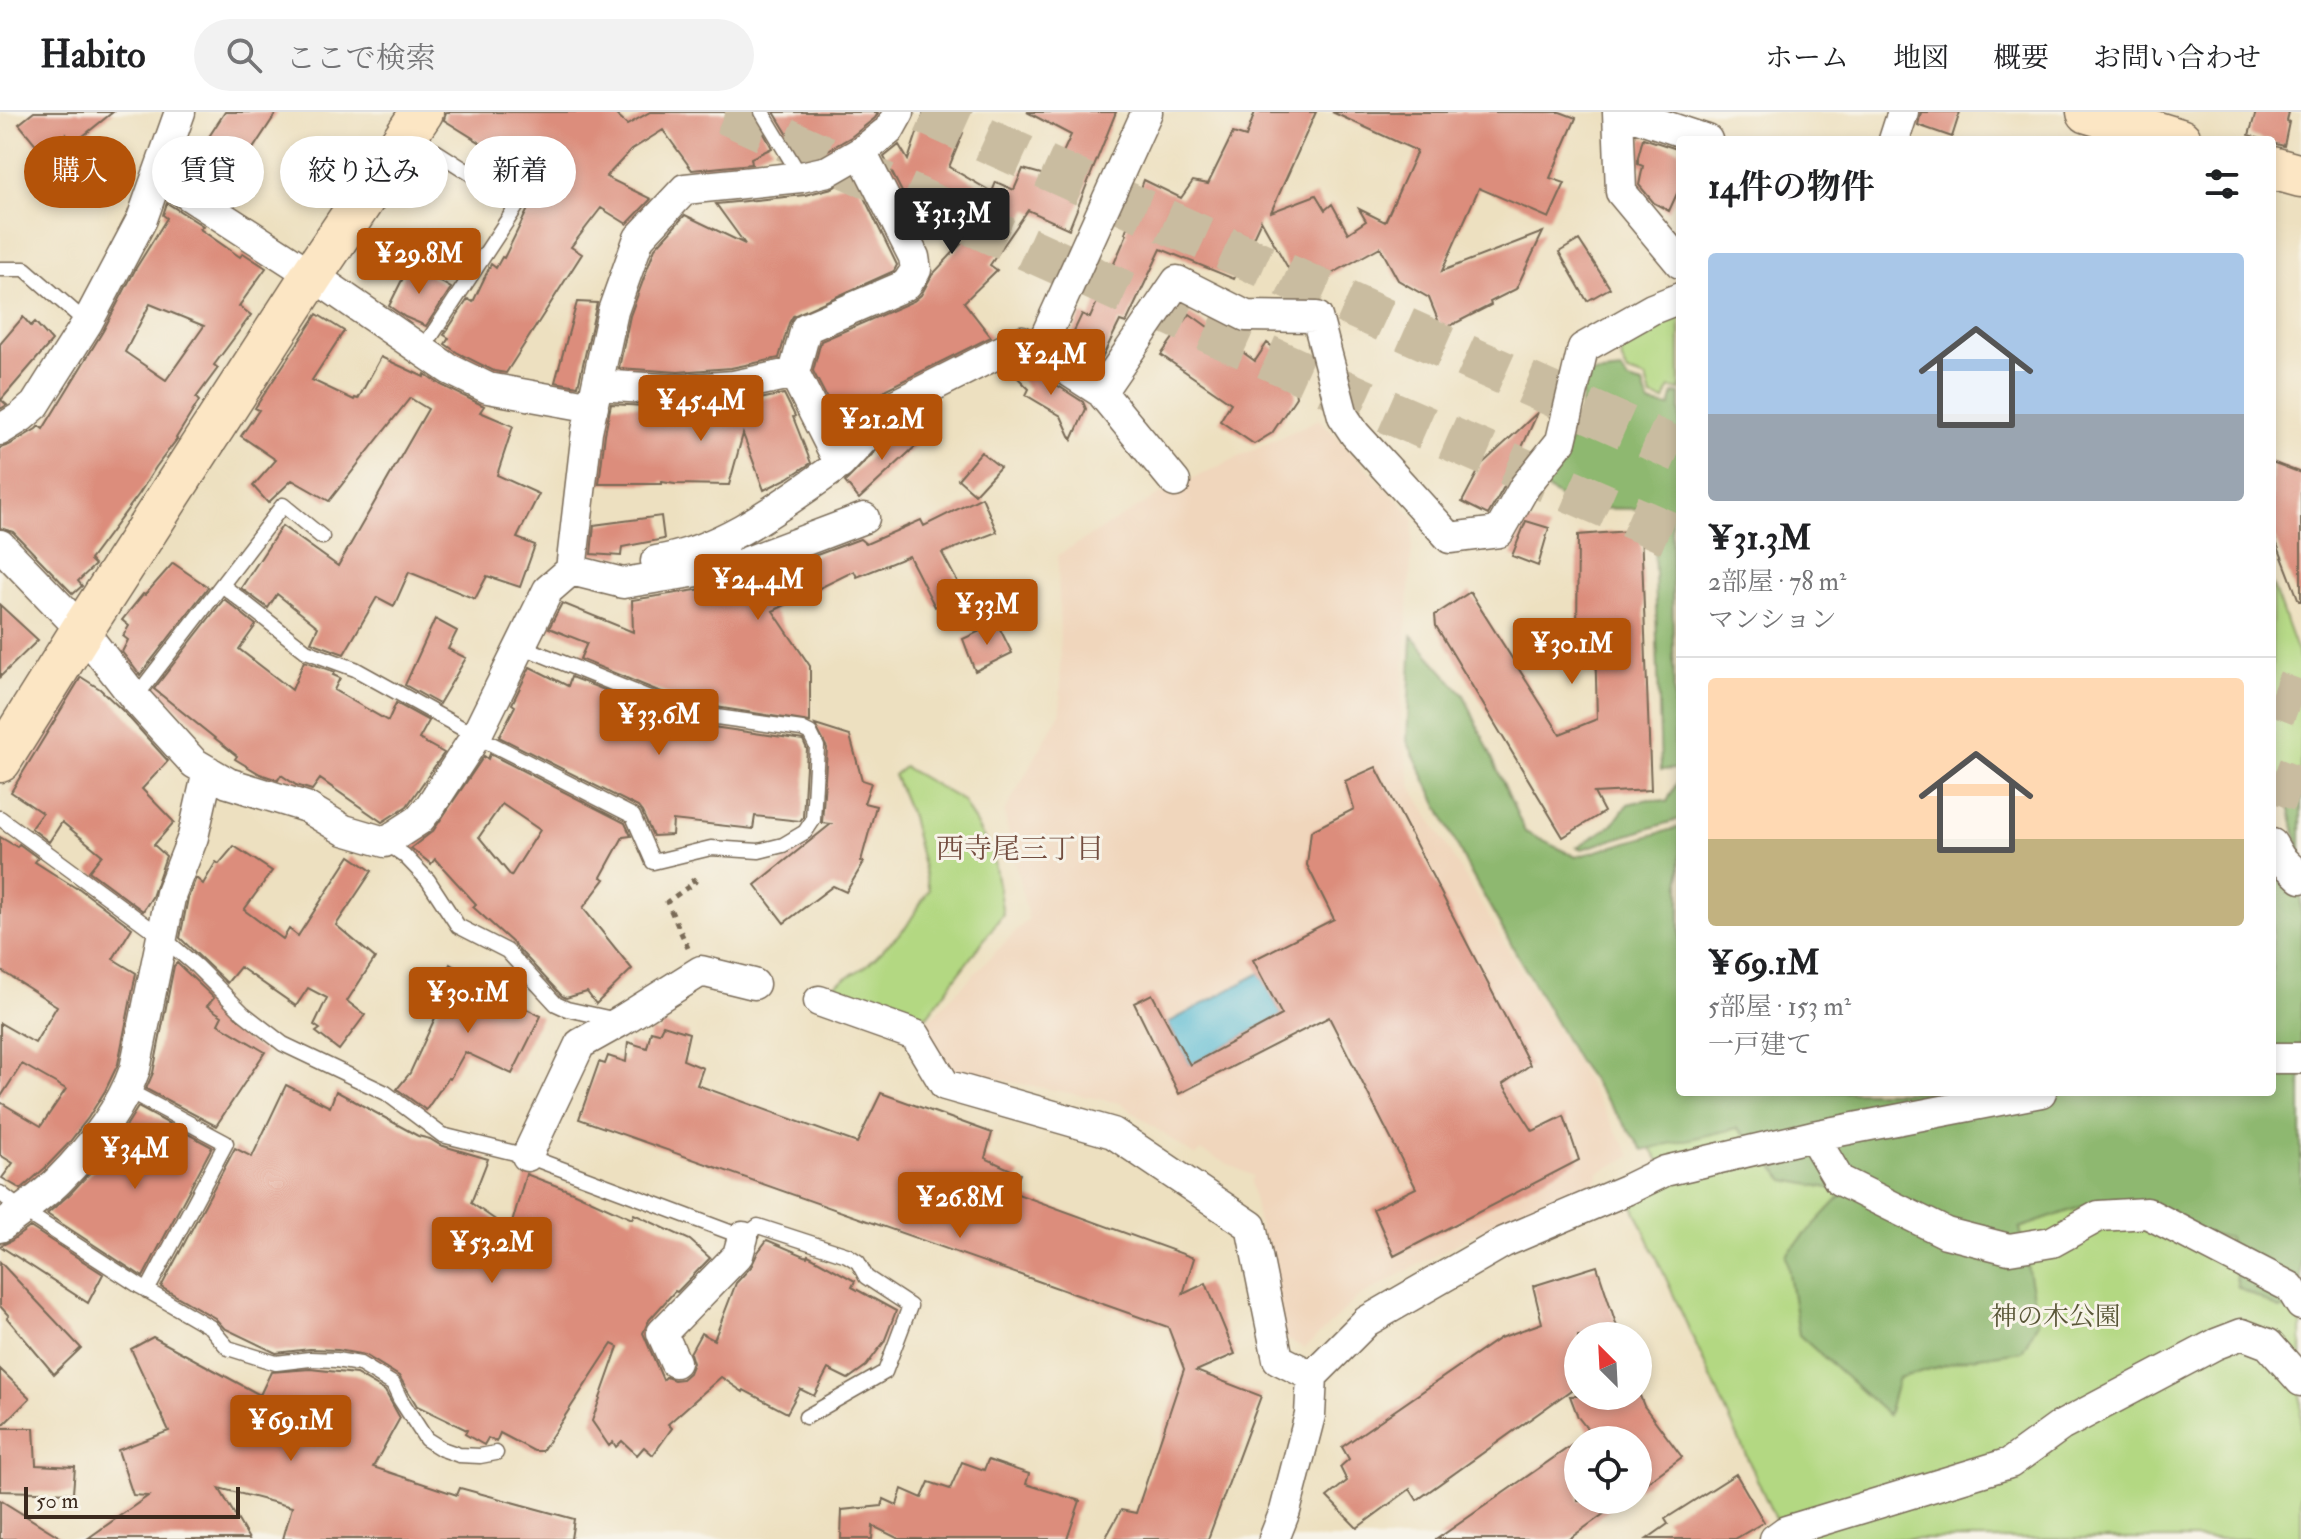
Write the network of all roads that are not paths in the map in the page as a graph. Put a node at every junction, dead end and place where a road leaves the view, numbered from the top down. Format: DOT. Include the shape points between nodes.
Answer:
graph roads {
  1 [pos="180,112"];
  2 [pos="762,112"];
  3 [pos="899,112"];
  4 [pos="1147,112"];
  5 [pos="1621,112"];
  6 [pos="1903,112"];
  7 [pos="2088,112"];
  8 [pos="415,123"];
  9 [pos="172,136"];
  10 [pos="1695,136"];
  11 [pos="1895,136"];
  12 [pos="2167,136"];
  13 [pos="861,152"];
  14 [pos="2276,169"];
  15 [pos="2301,176"];
  16 [pos="801,177"];
  17 [pos="152,193"];
  18 [pos="208,208"];
  19 [pos="1676,258"];
  20 [pos="0,269"];
  21 [pos="312,275"];
  22 [pos="1676,300"];
  23 [pos="87,323"];
  24 [pos="422,350"];
  25 [pos="1039,351"];
  26 [pos="794,373"];
  27 [pos="1101,392"];
  28 [pos="595,396"];
  29 [pos="0,430"];
  30 [pos="840,464"];
  31 [pos="1175,482"];
  32 [pos="864,518"];
  33 [pos="322,537"];
  34 [pos="0,545"];
  35 [pos="572,565"];
  36 [pos="222,585"];
  37 [pos="82,630"];
  38 [pos="521,646"];
  39 [pos="135,698"];
  40 [pos="476,736"];
  41 [pos="0,761"];
  42 [pos="208,771"];
  43 [pos="0,818"];
  44 [pos="385,842"];
  45 [pos="2276,851"];
  46 [pos="2301,878"];
  47 [pos="162,937"];
  48 [pos="754,984"];
  49 [pos="819,1001"];
  50 [pos="621,1021"];
  51 [pos="2276,1058"];
  52 [pos="2301,1058"];
  53 [pos="127,1090"];
  54 [pos="2020,1096"];
  55 [pos="1813,1136"];
  56 [pos="527,1156"];
  57 [pos="7,1210"];
  58 [pos="743,1237"];
  59 [pos="147,1291"];
  60 [pos="2301,1305"];
  61 [pos="675,1362"];
  62 [pos="1312,1376"];
  63 [pos="2301,1381"];
  64 [pos="806,1417"];
  65 [pos="496,1453"];
  66 [pos="1274,1539"];
  67 [pos="1775,1539"];
  1 -- 9 [label="street"];
  2 -- 16 [label="lane"];
  3 -- 13 [label="street" via="889,130"];
  4 -- 25 [label="street"];
  5 -- 10 [label="street"];
  5 -- 19 [label="street" via="1621,192"];
  6 -- 11 [label="street"];
  7 -- 12 [label="street"];
  8 -- 21 [label="street"];
  8 -- 24 [label="lane" via="518,204"];
  13 -- 16 [label="street" via="828,171"];
  13 -- 26 [label="street" via="916,270 906,285 806,328"];
  14 -- 15 [label="street"];
  16 -- 28 [label="street" via="685,189 674,199 639,238 613,311"];
  17 -- 23 [label="street"];
  18 -- 21 [label="street"];
  20 -- 23 [label="lane" via="25,269"];
  21 -- 24 [label="street"];
  21 -- 37 [label="street"];
  22 -- 27 [label="street" via="1583,348 1561,441 1525,486 1499,532 1450,538 1355,434 1343,416 1317,317 1246,316 1177,281"];
  23 -- 29 [label="street" via="35,405"];
  24 -- 28 [label="street" via="488,388"];
  25 -- 27 [label="street"];
  25 -- 30 [label="street" via="1022,341 895,405"];
  26 -- 28 [label="street" via="734,386"];
  26 -- 30 [label="street"];
  27 -- 31 [label="street"];
  28 -- 35 [label="street"];
  30 -- 35 [label="street" via="773,512 710,545 671,559 622,567"];
  32 -- 35 [label="street" via="742,564 623,583"];
  33 -- 36 [label="lane" via="283,505"];
  34 -- 37 [label="street"];
  35 -- 38 [label="street" via="548,590"];
  36 -- 39 [label="lane"];
  36 -- 40 [label="lane" via="306,651 355,669"];
  37 -- 39 [label="street"];
  37 -- 41 [label="street"];
  38 -- 40 [label="street"];
  38 -- 40 [label="lane" via="695,714 810,733 817,747 813,820 805,832 783,845 759,851 711,848 653,862 633,816"];
  39 -- 42 [label="street" via="194,763"];
  40 -- 44 [label="street" via="419,820"];
  42 -- 44 [label="street" via="228,783 306,807 344,830"];
  42 -- 47 [label="street"];
  43 -- 47 [label="lane"];
  44 -- 50 [label="lane" via="428,880 458,926 507,951 556,1004"];
  45 -- 46 [label="street"];
  47 -- 53 [label="street"];
  47 -- 56 [label="lane" via="283,1044 386,1093 442,1135"];
  48 -- 50 [label="street" via="694,960"];
  49 -- 62 [label="street" via="915,1035 945,1085 1113,1133 1251,1226 1278,1359"];
  50 -- 56 [label="street" via="580,1044"];
  51 -- 52 [label="street"];
  53 -- 57 [label="street" via="97,1137 57,1182"];
  53 -- 59 [label="lane" via="226,1143"];
  54 -- 55 [label="street"];
  55 -- 60 [label="street" via="1839,1180 1946,1233 2009,1249 2052,1242 2099,1216 2147,1213 2290,1287"];
  55 -- 62 [label="street" via="1665,1171 1504,1242 1367,1321"];
  56 -- 58 [label="lane"];
  57 -- 59 [label="lane"];
  58 -- 61 [label="street" via="738,1255 662,1333"];
  58 -- 64 [label="lane" via="758,1226 847,1255 866,1277 910,1306 885,1372"];
  59 -- 65 [label="lane" via="210,1327 228,1348 276,1363 310,1359 360,1364 393,1384 426,1439 459,1455"];
  62 -- 66 [label="street" via="1310,1415"];
  63 -- 67 [label="street" via="2268,1344 2242,1334 2061,1426 2010,1463 1786,1531"];
}
